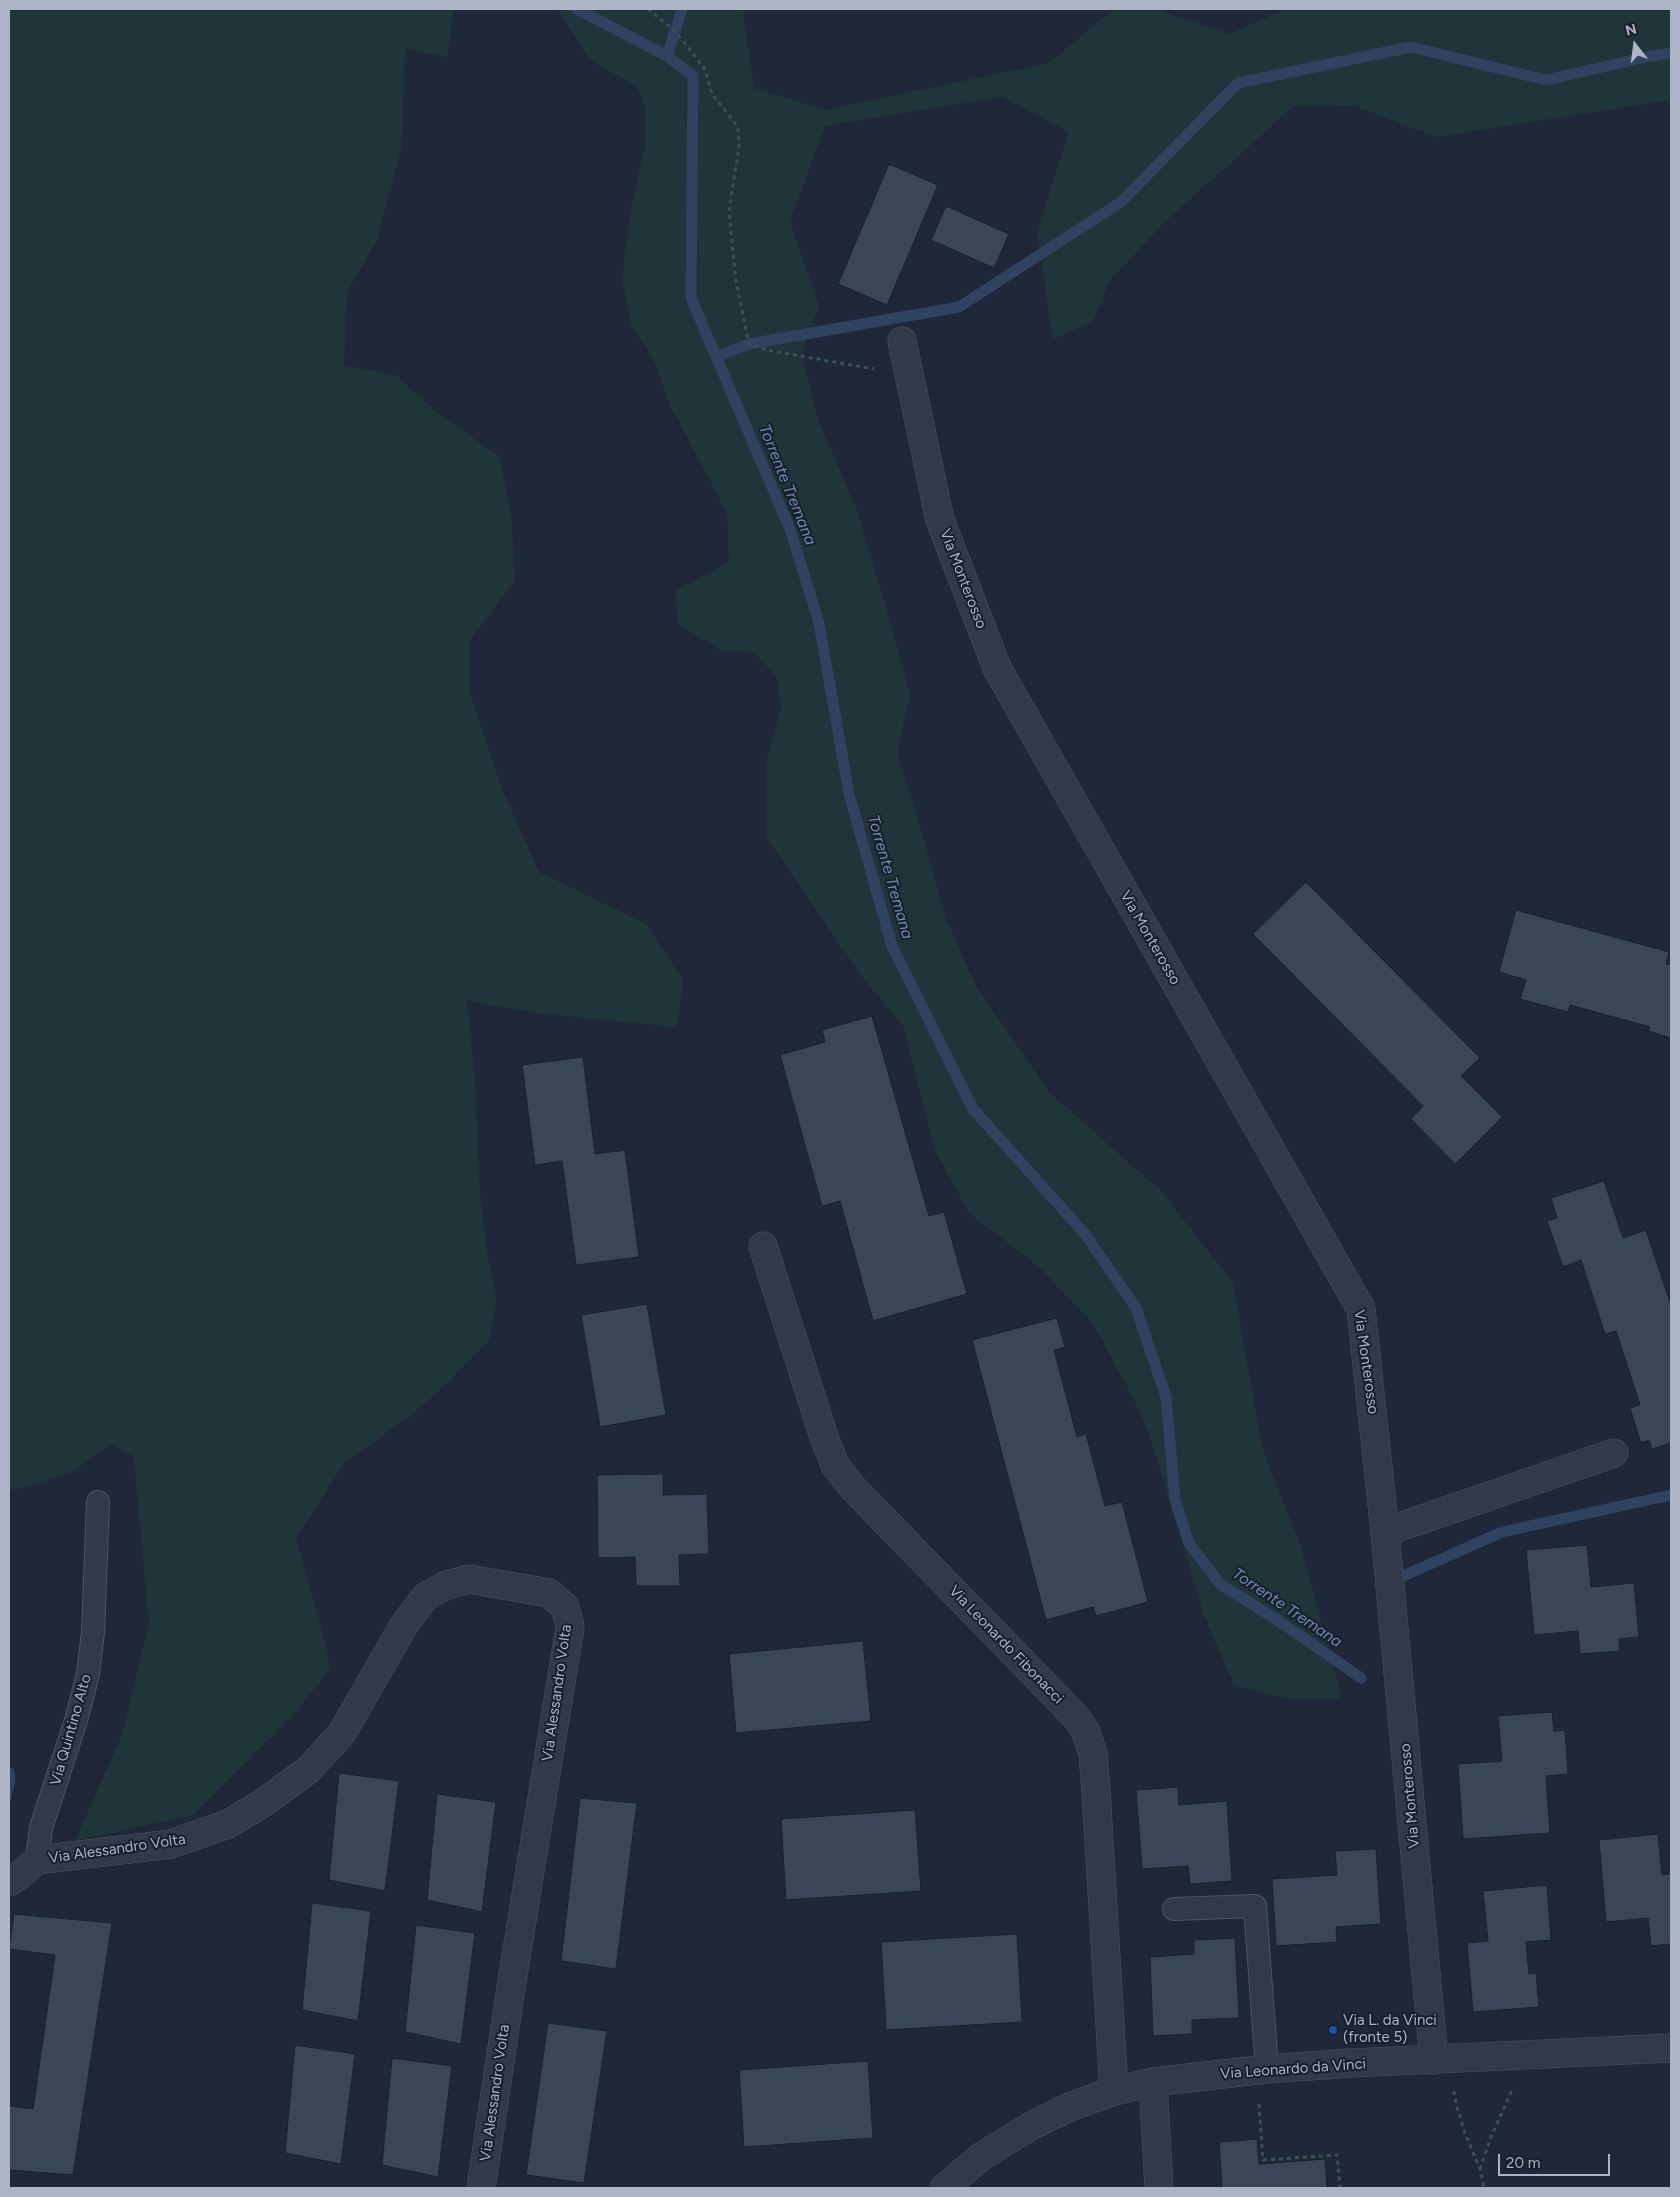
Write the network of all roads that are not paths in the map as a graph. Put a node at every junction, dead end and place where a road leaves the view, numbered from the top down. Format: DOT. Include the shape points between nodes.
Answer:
graph roads {
  1 [pos="902,341"];
  2 [pos="763,1246"];
  3 [pos="1614,1453"];
  4 [pos="98,1502"];
  5 [pos="1386,1532"];
  6 [pos="37,1860"];
  7 [pos="9,1882"];
  8 [pos="1174,1909"];
  9 [pos="1671,2048"];
  10 [pos="1434,2060"];
  11 [pos="1268,2069"];
  12 [pos="1154,2082"];
  13 [pos="1114,2091"];
  14 [pos="481,2188"];
  15 [pos="944,2188"];
  16 [pos="1159,2188"];
  1 -- 5 [label="street, Via Monterosso" via="940,520 996,668 1361,1309"];
  2 -- 13 [label="street, Via Leonardo Fibonacci" via="824,1437 836,1465 852,1487 1076,1717 1086,1732 1093,1754 1096,1791"];
  3 -- 5 [label="street"];
  4 -- 6 [label="lane, Via Quintino Alto" via="93,1632 88,1674 41,1828"];
  5 -- 10 [label="street, Via Monterosso"];
  6 -- 7 [label="street"];
  6 -- 14 [label="street, Via Alessandro Volta" via="171,1844 228,1824 308,1770 342,1733 404,1625 426,1596 447,1584 469,1579 550,1593 565,1607 570,1627"];
  8 -- 11 [label="lane" via="1255,1906"];
  9 -- 10 [label="street, Via Leonardo da Vinci"];
  10 -- 11 [label="street, Via Leonardo da Vinci"];
  11 -- 12 [label="street, Via Leonardo da Vinci"];
  12 -- 13 [label="street, Via Leonardo da Vinci"];
  12 -- 16 [label="street"];
  13 -- 15 [label="street, Via Leonardo da Vinci" via="1031,2126 982,2156"];
}
